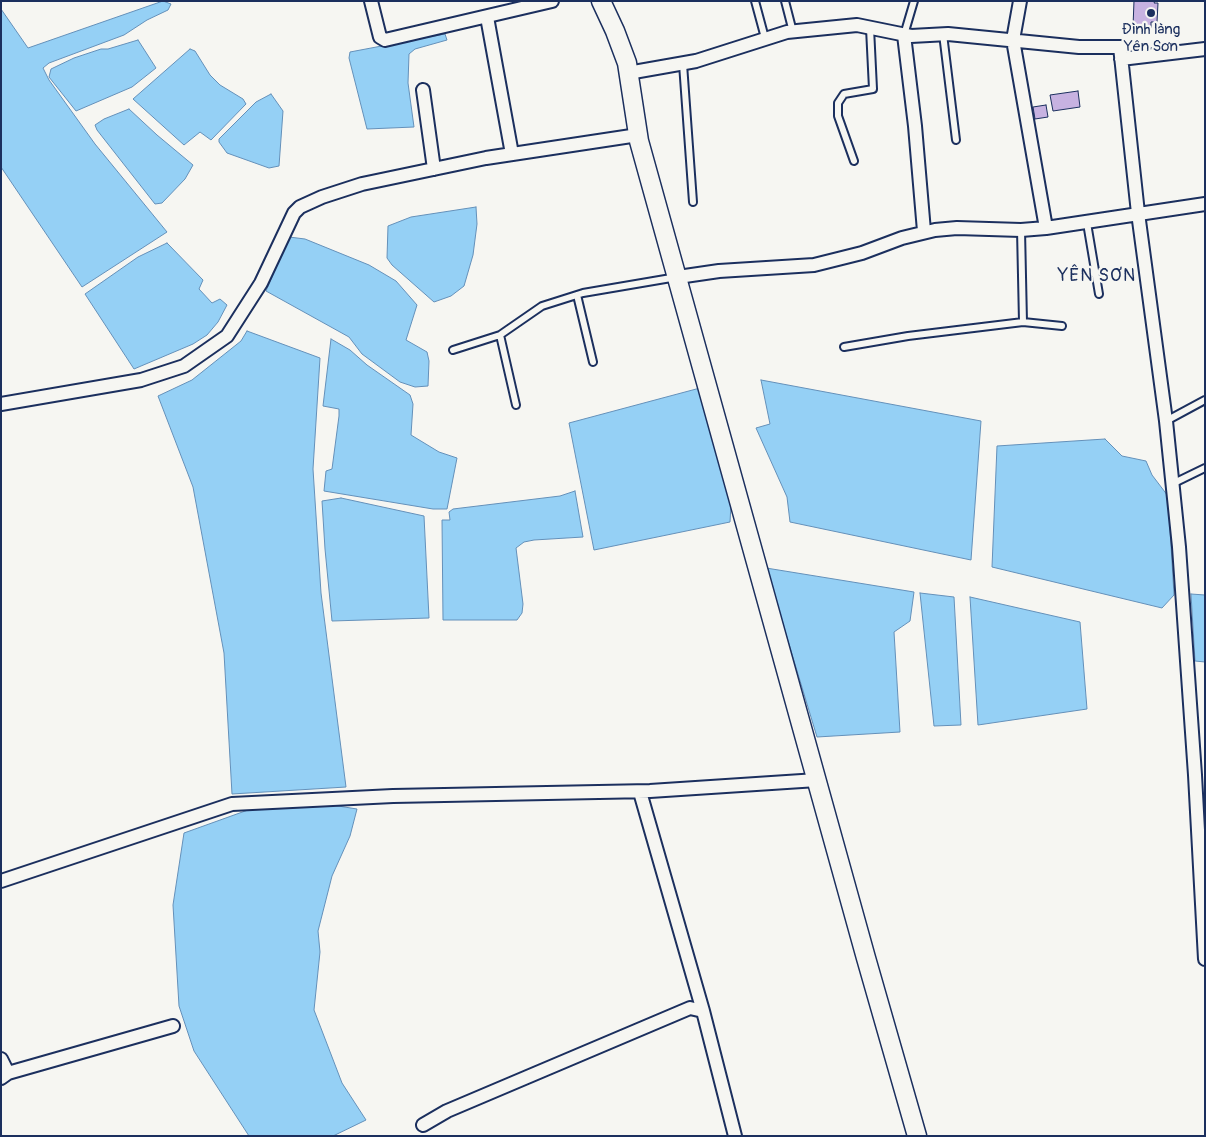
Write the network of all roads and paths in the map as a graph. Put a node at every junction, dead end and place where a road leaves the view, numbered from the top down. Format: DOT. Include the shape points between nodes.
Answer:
graph roads {
  1 [pos="371,1"];
  2 [pos="552,1"];
  3 [pos="601,1"];
  4 [pos="755,1"];
  5 [pos="785,1"];
  6 [pos="914,1"];
  7 [pos="1020,1"];
  8 [pos="487,17"];
  9 [pos="870,28"];
  10 [pos="793,32"];
  11 [pos="943,34"];
  12 [pos="904,35"];
  13 [pos="765,38"];
  14 [pos="1013,40"];
  15 [pos="1205,48"];
  16 [pos="1121,51"];
  17 [pos="683,64"];
  18 [pos="628,73"];
  19 [pos="423,90"];
  20 [pos="638,135"];
  21 [pos="956,140"];
  22 [pos="512,154"];
  23 [pos="854,161"];
  24 [pos="434,169"];
  25 [pos="693,202"];
  26 [pos="1205,204"];
  27 [pos="1138,213"];
  28 [pos="1087,223"];
  29 [pos="1046,228"];
  30 [pos="1021,230"];
  31 [pos="924,231"];
  32 [pos="678,277"];
  33 [pos="577,294"];
  34 [pos="1099,294"];
  35 [pos="1023,322"];
  36 [pos="1062,326"];
  37 [pos="500,335"];
  38 [pos="844,347"];
  39 [pos="453,350"];
  40 [pos="593,362"];
  41 [pos="1205,400"];
  42 [pos="1,404"];
  43 [pos="516,405"];
  44 [pos="1166,421"];
  45 [pos="1205,468"];
  46 [pos="1172,484"];
  47 [pos="817,780"];
  48 [pos="640,792"];
  49 [pos="1,881"];
  50 [pos="1205,959"];
  51 [pos="703,1011"];
  52 [pos="173,1026"];
  53 [pos="1,1059"];
  54 [pos="5,1076"];
  55 [pos="423,1125"];
  56 [pos="735,1136"];
  57 [pos="917,1136"];
  1 -- 8 [label="street" via="382,40"];
  2 -- 8 [label="street"];
  3 -- 18 [label="street" via="615,31"];
  4 -- 13 [label="lane"];
  5 -- 10 [label="lane"];
  6 -- 12 [label="lane"];
  7 -- 14 [label="street"];
  8 -- 22 [label="street"];
  9 -- 10 [label="street" via="857,25"];
  9 -- 12 [label="street"];
  9 -- 23 [label="lane" via="873,89 844,94 838,103 838,116"];
  10 -- 13 [label="street"];
  11 -- 12 [label="street"];
  11 -- 14 [label="street"];
  11 -- 21 [label="lane"];
  12 -- 31 [label="street"];
  13 -- 17 [label="street"];
  14 -- 16 [label="street"];
  14 -- 29 [label="street"];
  15 -- 16 [label="street"];
  16 -- 27 [label="street"];
  17 -- 18 [label="street"];
  17 -- 25 [label="lane"];
  18 -- 20 [label="street"];
  19 -- 24 [label="street"];
  20 -- 22 [label="street"];
  20 -- 32 [label="street"];
  22 -- 24 [label="street"];
  24 -- 42 [label="street" via="362,184 300,207 261,283 227,336 184,366 141,380"];
  26 -- 27 [label="street"];
  27 -- 28 [label="street"];
  27 -- 44 [label="street"];
  28 -- 29 [label="street"];
  28 -- 34 [label="lane"];
  29 -- 30 [label="street"];
  30 -- 31 [label="street" via="957,228"];
  30 -- 35 [label="lane"];
  31 -- 32 [label="street" via="862,253 814,265"];
  32 -- 33 [label="lane"];
  32 -- 47 [label="street"];
  33 -- 37 [label="lane" via="542,306"];
  33 -- 40 [label="lane"];
  35 -- 36 [label="lane"];
  35 -- 38 [label="lane"];
  37 -- 39 [label="lane"];
  37 -- 43 [label="lane"];
  41 -- 44 [label="lane"];
  44 -- 46 [label="street"];
  45 -- 46 [label="lane"];
  46 -- 50 [label="street" via="1195,775"];
  47 -- 48 [label="street"];
  47 -- 57 [label="street"];
  48 -- 49 [label="street" via="393,796 232,804"];
  48 -- 51 [label="street"];
  51 -- 55 [label="street" via="690,1008 447,1110"];
  51 -- 56 [label="street"];
  52 -- 54 [label="street"];
  53 -- 54 [label="street"];
}
